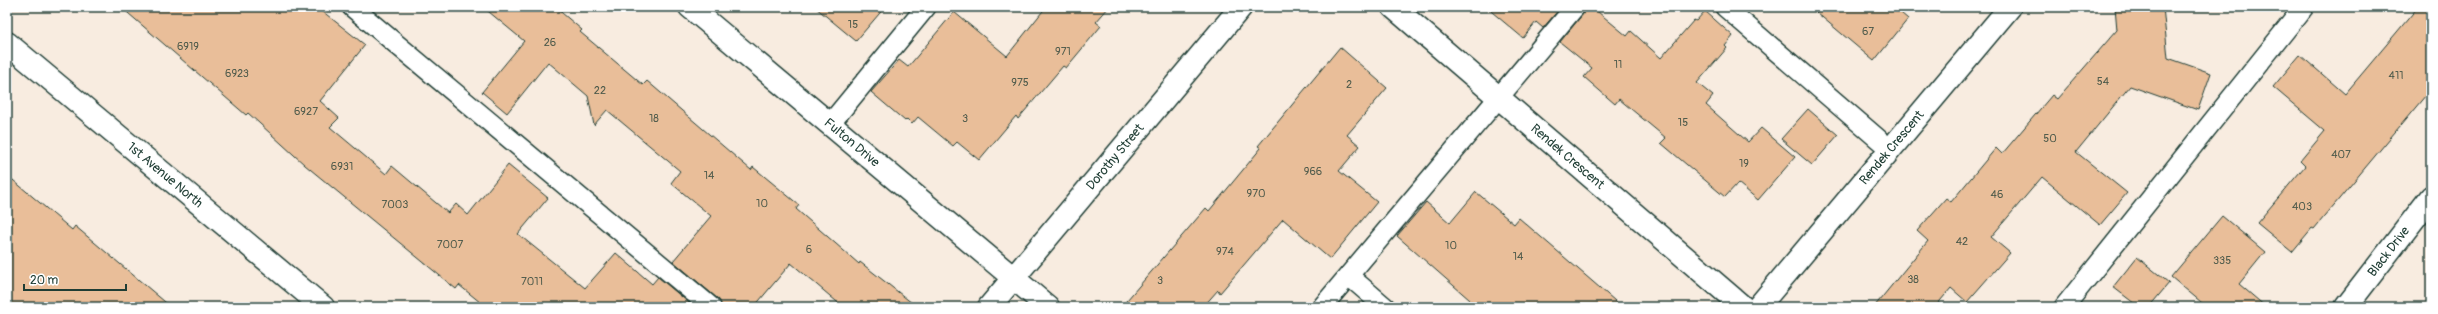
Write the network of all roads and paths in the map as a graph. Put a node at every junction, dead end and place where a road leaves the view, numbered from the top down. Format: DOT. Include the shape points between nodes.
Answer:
graph roads {
  1 [pos="352,7"];
  2 [pos="690,7"];
  3 [pos="926,7"];
  4 [pos="1241,7"];
  5 [pos="1393,7"];
  6 [pos="1575,7"];
  7 [pos="1725,7"];
  8 [pos="2010,7"];
  9 [pos="2304,7"];
  10 [pos="7,43"];
  11 [pos="1500,98"];
  12 [pos="830,124"];
  13 [pos="1891,150"];
  14 [pos="2431,197"];
  15 [pos="1349,276"];
  16 [pos="1013,279"];
  17 [pos="323,307"];
  18 [pos="711,307"];
  19 [pos="989,307"];
  20 [pos="1048,307"];
  21 [pos="1322,307"];
  22 [pos="1385,307"];
  23 [pos="1743,307"];
  24 [pos="1758,307"];
  25 [pos="2064,307"];
  26 [pos="2346,307"];
  1 -- 18 [label="lane"];
  2 -- 12 [label="street, Fulton Drive"];
  3 -- 12 [label="lane"];
  4 -- 16 [label="street, Dorothy Street"];
  5 -- 11 [label="street, Rendek Crescent"];
  6 -- 11 [label="lane"];
  7 -- 13 [label="lane"];
  8 -- 13 [label="street, Rendek Crescent"];
  9 -- 25 [label="lane"];
  10 -- 17 [label="street, 1st Avenue North"];
  11 -- 15 [label="lane"];
  11 -- 23 [label="street, Rendek Crescent"];
  12 -- 16 [label="street, Fulton Drive"];
  13 -- 24 [label="street, Rendek Crescent"];
  14 -- 26 [label="street, Black Drive"];
  15 -- 21 [label="lane"];
  15 -- 22 [label="lane"];
  16 -- 19 [label="street, Dorothy Street"];
  16 -- 20 [label="street, Fulton Drive"];
}
